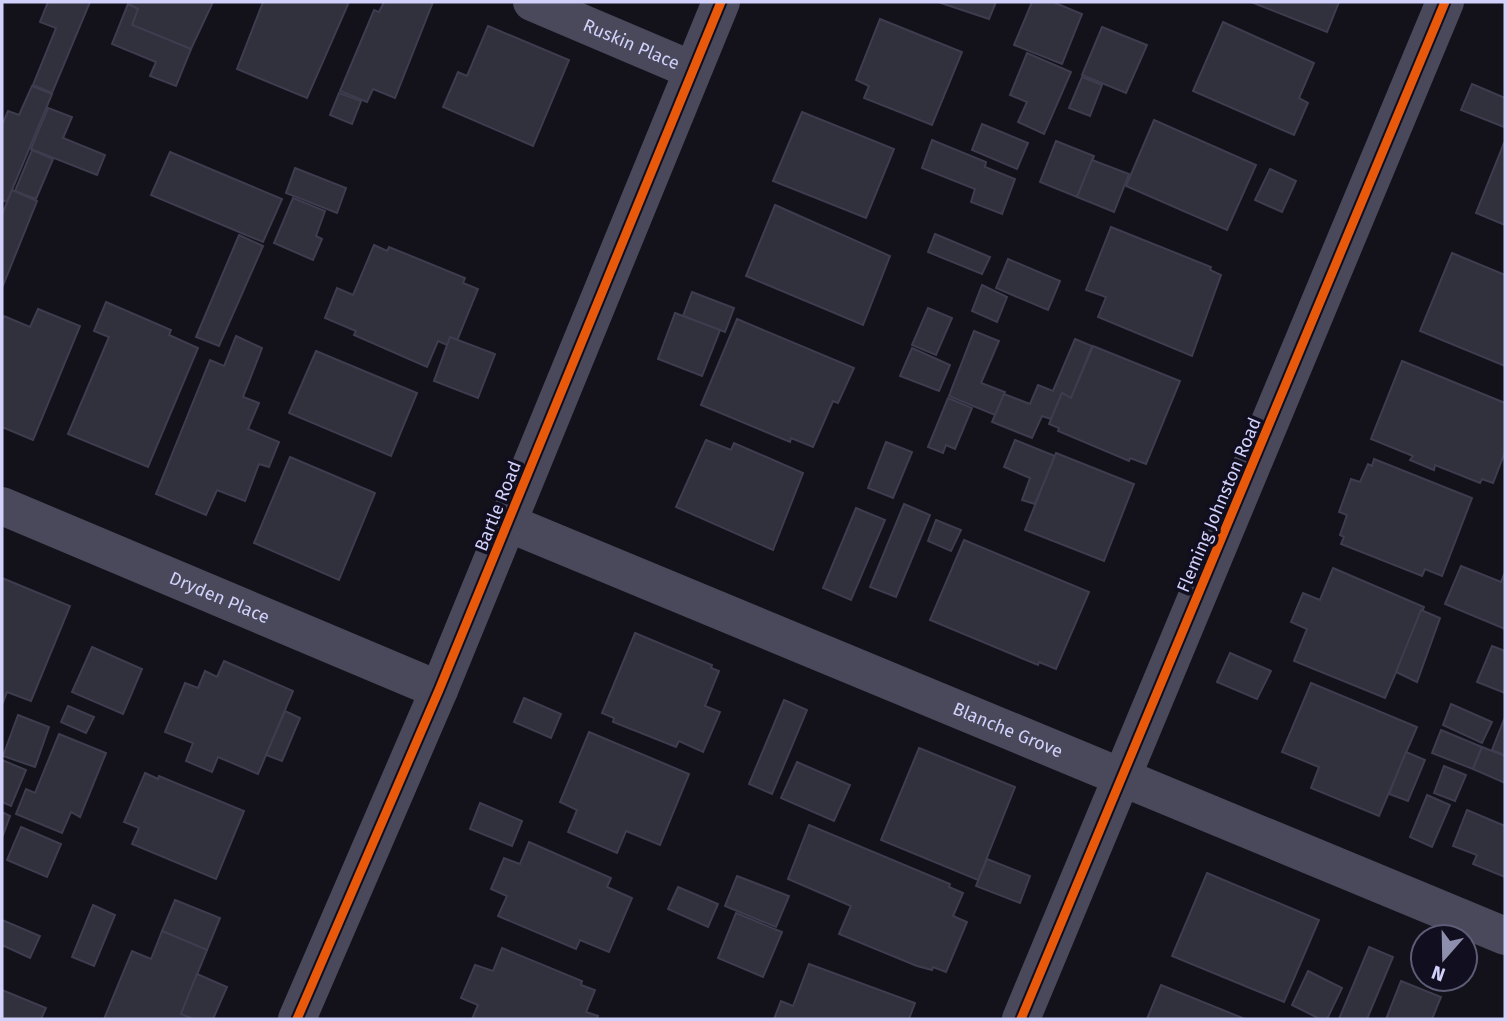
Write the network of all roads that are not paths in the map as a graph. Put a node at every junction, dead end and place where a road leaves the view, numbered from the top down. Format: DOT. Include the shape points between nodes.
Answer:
graph roads {
  1 [pos="532,2"];
  2 [pos="721,2"];
  3 [pos="1445,2"];
  4 [pos="692,70"];
  5 [pos="2,506"];
  6 [pos="508,523"];
  7 [pos="439,690"];
  8 [pos="1123,775"];
  9 [pos="1505,936"];
  10 [pos="297,1019"];
  11 [pos="1021,1019"];
  1 -- 4 [label="street, Ruskin Place"];
  2 -- 4 [label="street, Bartle Road"];
  3 -- 8 [label="street, Fleming Johnston Road"];
  4 -- 6 [label="street, Bartle Road"];
  5 -- 7 [label="street, Dryden Place"];
  6 -- 7 [label="street, Bartle Road"];
  6 -- 8 [label="street, Blanche Grove"];
  7 -- 10 [label="street, Bartle Road"];
  8 -- 9 [label="street, Blanche Grove"];
  8 -- 11 [label="street, Fleming Johnston Road"];
}
